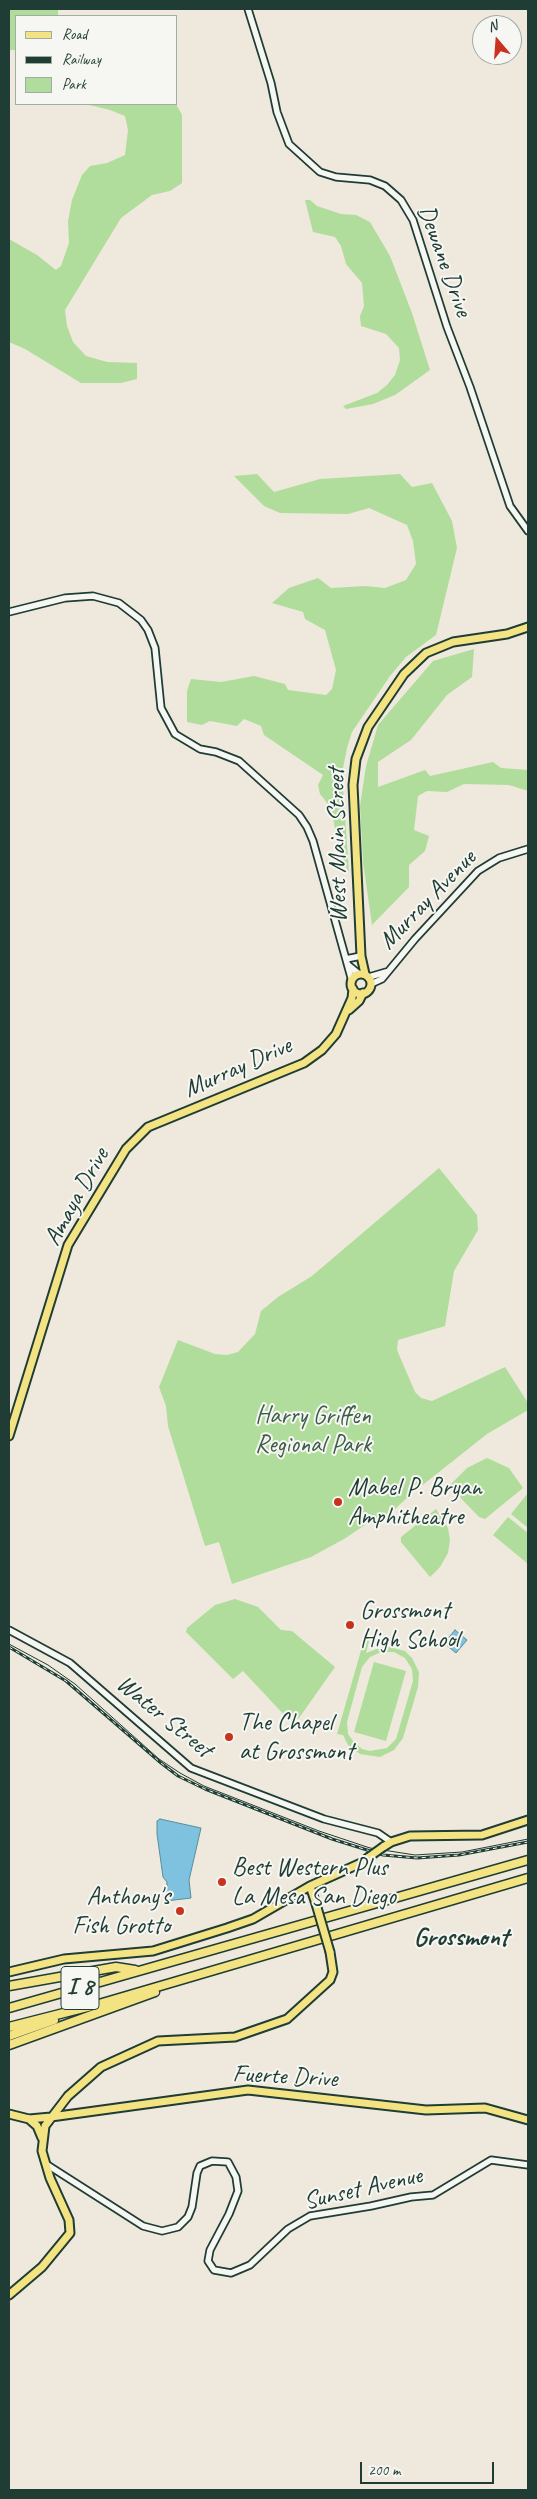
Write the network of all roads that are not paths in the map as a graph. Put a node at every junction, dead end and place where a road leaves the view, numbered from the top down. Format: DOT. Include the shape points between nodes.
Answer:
graph roads {
  1 [pos="248,9"];
  2 [pos="528,531"];
  3 [pos="9,612"];
  4 [pos="528,627"];
  5 [pos="528,848"];
  6 [pos="361,956"];
  7 [pos="347,962"];
  8 [pos="364,977"];
  9 [pos="352,981"];
  10 [pos="353,989"];
  11 [pos="363,993"];
  12 [pos="347,1012"];
  13 [pos="336,1034"];
  14 [pos="148,1127"];
  15 [pos="9,1436"];
  16 [pos="9,1630"];
  17 [pos="528,1820"];
  18 [pos="391,1842"];
  19 [pos="528,1860"];
  20 [pos="528,1878"];
  21 [pos="310,1886"];
  22 [pos="139,1970"];
  23 [pos="9,1972"];
  24 [pos="199,1974"];
  25 [pos="9,1986"];
  26 [pos="99,2004"];
  27 [pos="9,2008"];
  28 [pos="9,2027"];
  29 [pos="9,2036"];
  30 [pos="9,2045"];
  31 [pos="9,2114"];
  32 [pos="52,2117"];
  33 [pos="29,2119"];
  34 [pos="528,2120"];
  35 [pos="42,2138"];
  36 [pos="46,2164"];
  37 [pos="528,2165"];
  38 [pos="9,2295"];
  1 -- 2 [label="street, Dewane Drive" via="289,144 320,172 372,181 388,188 402,201 413,220 510,506"];
  3 -- 7 [label="street" via="65,598 90,596 115,601 133,612 154,642 162,708 168,725 179,738 200,749 239,761 302,819 313,841"];
  4 -- 6 [label="main road, West Main Street" via="507,634 453,642 426,654 404,674 368,727 356,759 353,785"];
  5 -- 8 [label="street, Murray Avenue" via="499,858 478,871 382,979"];
  6 -- 7 [label="street"];
  6 -- 8 [label="main road, West Main Street"];
  7 -- 8 [label="street"];
  7 -- 9 [label="street"];
  8 -- 9 [label="main road, Murray Avenue"];
  8 -- 11 [label="main road, Murray Avenue" via="369,990"];
  9 -- 10 [label="main road, Murray Avenue"];
  10 -- 11 [label="main road"];
  10 -- 12 [label="main road, Murray Avenue"];
  11 -- 12 [label="main road, Murray Avenue"];
  12 -- 13 [label="main road, Murray Avenue"];
  13 -- 14 [label="main road, Murray Drive" via="304,1063"];
  14 -- 15 [label="main road, Amaya Drive" via="126,1149 68,1245"];
  16 -- 18 [label="street, Water Street" via="70,1663 191,1768 324,1819 378,1833"];
  17 -- 18 [label="main road" via="471,1837 431,1834 408,1836"];
  18 -- 21 [label="main road, bridge" via="361,1863"];
  19 -- 22 [label="highway, I 8"];
  20 -- 24 [label="highway, I 8"];
  21 -- 23 [label="main road" via="253,1919 152,1951 64,1959"];
  21 -- 32 [label="main road, bridge" via="333,1972 330,1980 287,2019 235,2037 182,2038 152,2043 101,2066 68,2096"];
  22 -- 25 [label="highway" via="116,1967"];
  22 -- 27 [label="highway, I 8"];
  24 -- 26 [label="highway, I 8"];
  24 -- 30 [label="highway"];
  26 -- 28 [label="highway, I 8"];
  26 -- 29 [label="highway"];
  31 -- 33 [label="main road, Fuerte Drive"];
  32 -- 33 [label="main road, Fuerte Drive"];
  32 -- 34 [label="main road, Fuerte Drive" via="248,2090 426,2110 484,2108"];
  32 -- 35 [label="main road"];
  33 -- 35 [label="main road" via="37,2126"];
  35 -- 36 [label="main road"];
  36 -- 37 [label="street, Sunset Avenue" via="143,2226 162,2232 178,2227 188,2218 200,2166 212,2161 228,2162 236,2177 238,2191 208,2261 214,2270 231,2274 250,2265 288,2229 310,2216 433,2195 491,2160"];
  36 -- 38 [label="main road" via="70,2220 70,2233 42,2267"];
}
